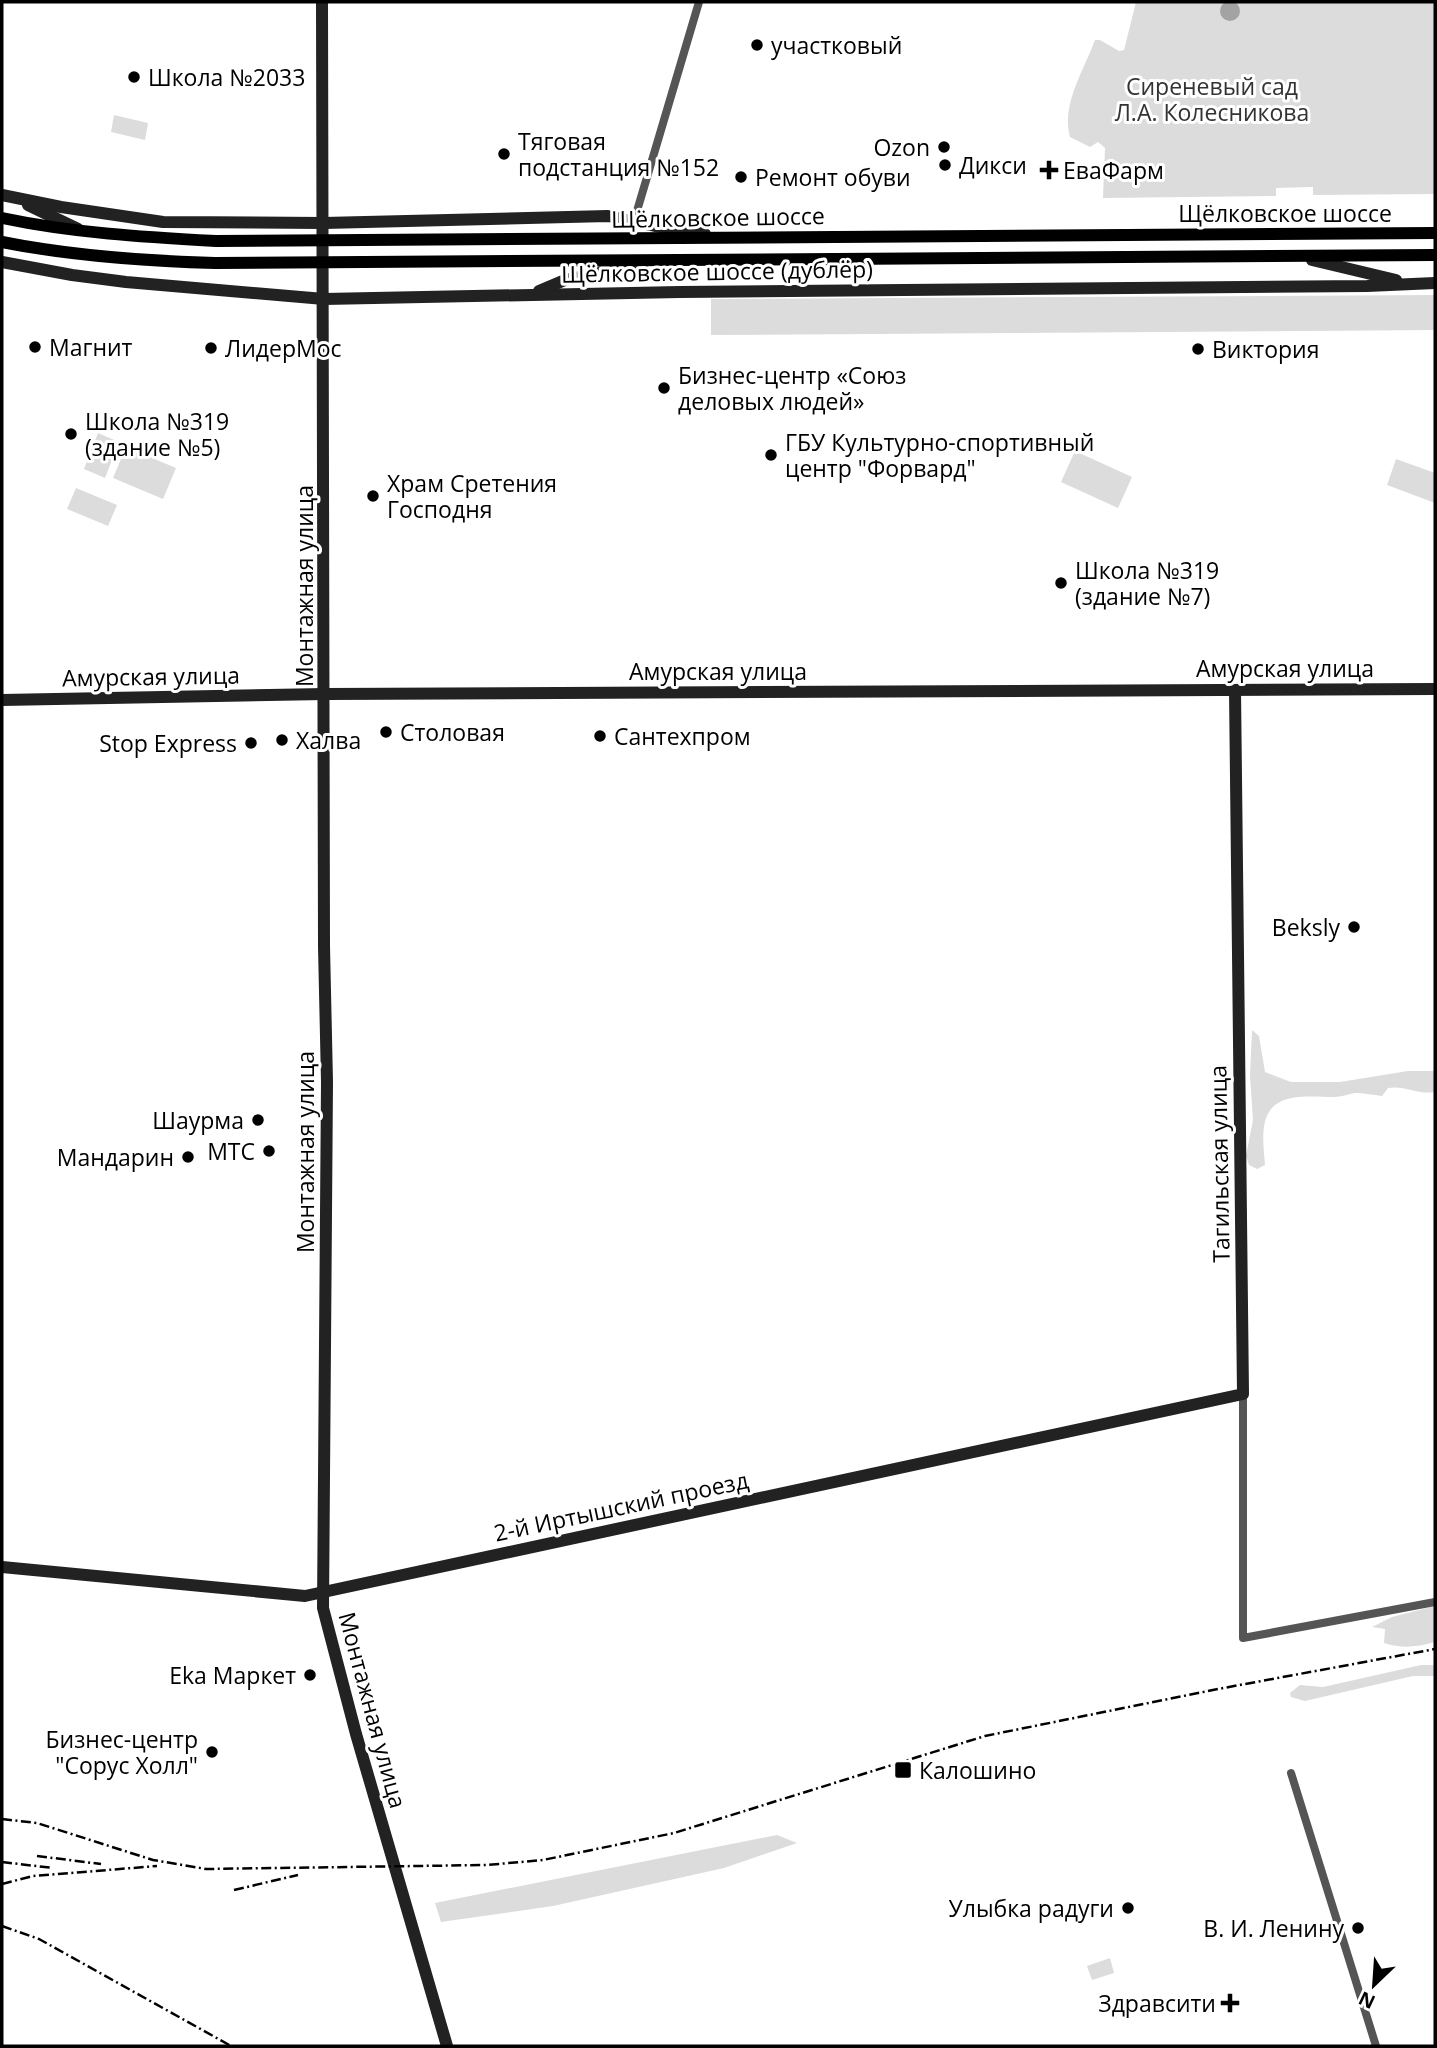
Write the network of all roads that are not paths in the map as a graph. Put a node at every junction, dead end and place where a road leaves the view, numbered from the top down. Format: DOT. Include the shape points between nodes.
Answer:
graph roads {
  1 [pos="322,2"];
  2 [pos="699,2"];
  3 [pos="7,196"];
  4 [pos="2,218"];
  5 [pos="634,221"];
  6 [pos="324,222"];
  7 [pos="83,231"];
  8 [pos="1435,233"];
  9 [pos="737,238"];
  10 [pos="324,241"];
  11 [pos="2,242"];
  12 [pos="1435,255"];
  13 [pos="1290,256"];
  14 [pos="651,261"];
  15 [pos="2,262"];
  16 [pos="324,263"];
  17 [pos="1421,283"];
  18 [pos="1435,283"];
  19 [pos="532,294"];
  20 [pos="324,299"];
  21 [pos="1435,689"];
  22 [pos="1235,690"];
  23 [pos="325,694"];
  24 [pos="2,700"];
  25 [pos="1243,1394"];
  26 [pos="2,1567"];
  27 [pos="322,1592"];
  28 [pos="1435,1602"];
  29 [pos="1291,1773"];
  30 [pos="447,2046"];
  31 [pos="1377,2046"];
  1 -- 6 [label="street, Монтажная улица"];
  2 -- 5 [label="street"];
  3 -- 6 [label="street, Щёлковское шоссе (дублёр)" via="163,222"];
  3 -- 7 [label="street"];
  4 -- 7 [label="main road, Щёлковское шоссе"];
  5 -- 6 [label="street, Щёлковское шоссе (дублёр)" via="608,216"];
  5 -- 9 [label="street, Щёлковское шоссе (дублёр)"];
  6 -- 10 [label="street, Монтажная улица"];
  7 -- 10 [label="main road, Щёлковское шоссе" via="145,238"];
  8 -- 9 [label="main road, Щёлковское шоссе"];
  9 -- 10 [label="main road, Щёлковское шоссе"];
  10 -- 16 [label="street, Монтажная улица"];
  11 -- 16 [label="main road, Щёлковское шоссе" via="140,261"];
  12 -- 13 [label="main road, Щёлковское шоссе"];
  13 -- 14 [label="main road, Щёлковское шоссе"];
  13 -- 17 [label="street"];
  14 -- 16 [label="main road, Щёлковское шоссе"];
  14 -- 19 [label="street" via="565,280"];
  15 -- 20 [label="street, Щёлковское шоссе (дублёр)" via="127,282"];
  16 -- 20 [label="street, Монтажная улица"];
  17 -- 18 [label="street, Щёлковское шоссе (дублёр)"];
  17 -- 19 [label="street, Щёлковское шоссе (дублёр)"];
  19 -- 20 [label="street, Щёлковское шоссе (дублёр)"];
  20 -- 23 [label="street, Монтажная улица"];
  21 -- 22 [label="street, Амурская улица"];
  22 -- 23 [label="street, Амурская улица"];
  22 -- 25 [label="street, Тагильская улица"];
  23 -- 24 [label="street, Амурская улица"];
  23 -- 27 [label="street, Монтажная улица"];
  25 -- 27 [label="street, 2-й Иртышский проезд"];
  25 -- 28 [label="street, Тагильская улица" via="1243,1638"];
  26 -- 27 [label="street, 2-й Иртышский проезд" via="305,1596"];
  27 -- 30 [label="street, Монтажная улица" via="324,1617 349,1708"];
  29 -- 31 [label="street"];
}
